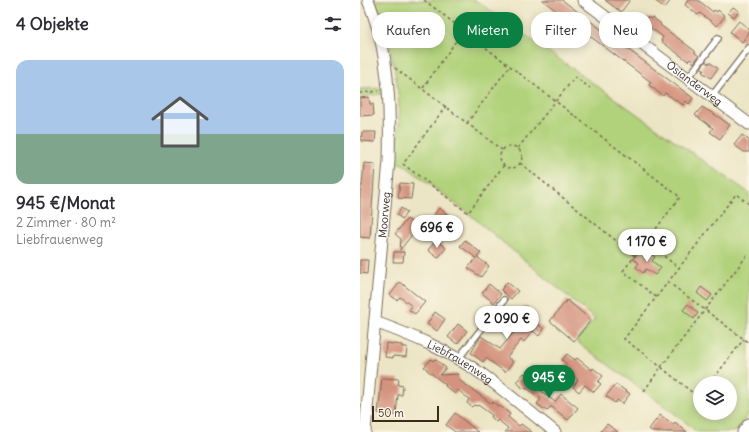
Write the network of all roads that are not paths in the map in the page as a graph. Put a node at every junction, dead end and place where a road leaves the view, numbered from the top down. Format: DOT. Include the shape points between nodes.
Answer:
graph roads {
  1 [pos="368,0"];
  2 [pos="588,2"];
  3 [pos="718,38"];
  4 [pos="749,48"];
  5 [pos="688,78"];
  6 [pos="712,96"];
  7 [pos="749,124"];
  8 [pos="504,300"];
  9 [pos="375,322"];
  10 [pos="458,360"];
  11 [pos="749,424"];
  12 [pos="365,432"];
  13 [pos="555,432"];
  14 [pos="743,432"];
  1 -- 9 [label="street, Moorweg" via="379,30 386,67 390,125"];
  2 -- 5 [label="street, Osianderweg"];
  3 -- 5 [label="lane"];
  4 -- 6 [label="lane"];
  5 -- 6 [label="street, Osianderweg"];
  6 -- 7 [label="street, Osianderweg"];
  8 -- 10 [label="lane"];
  9 -- 10 [label="street, Liebfrauenweg" via="425,341"];
  9 -- 12 [label="street, Moorweg"];
  10 -- 13 [label="street, Liebfrauenweg" via="482,374"];
  11 -- 14 [label="street"];
}
